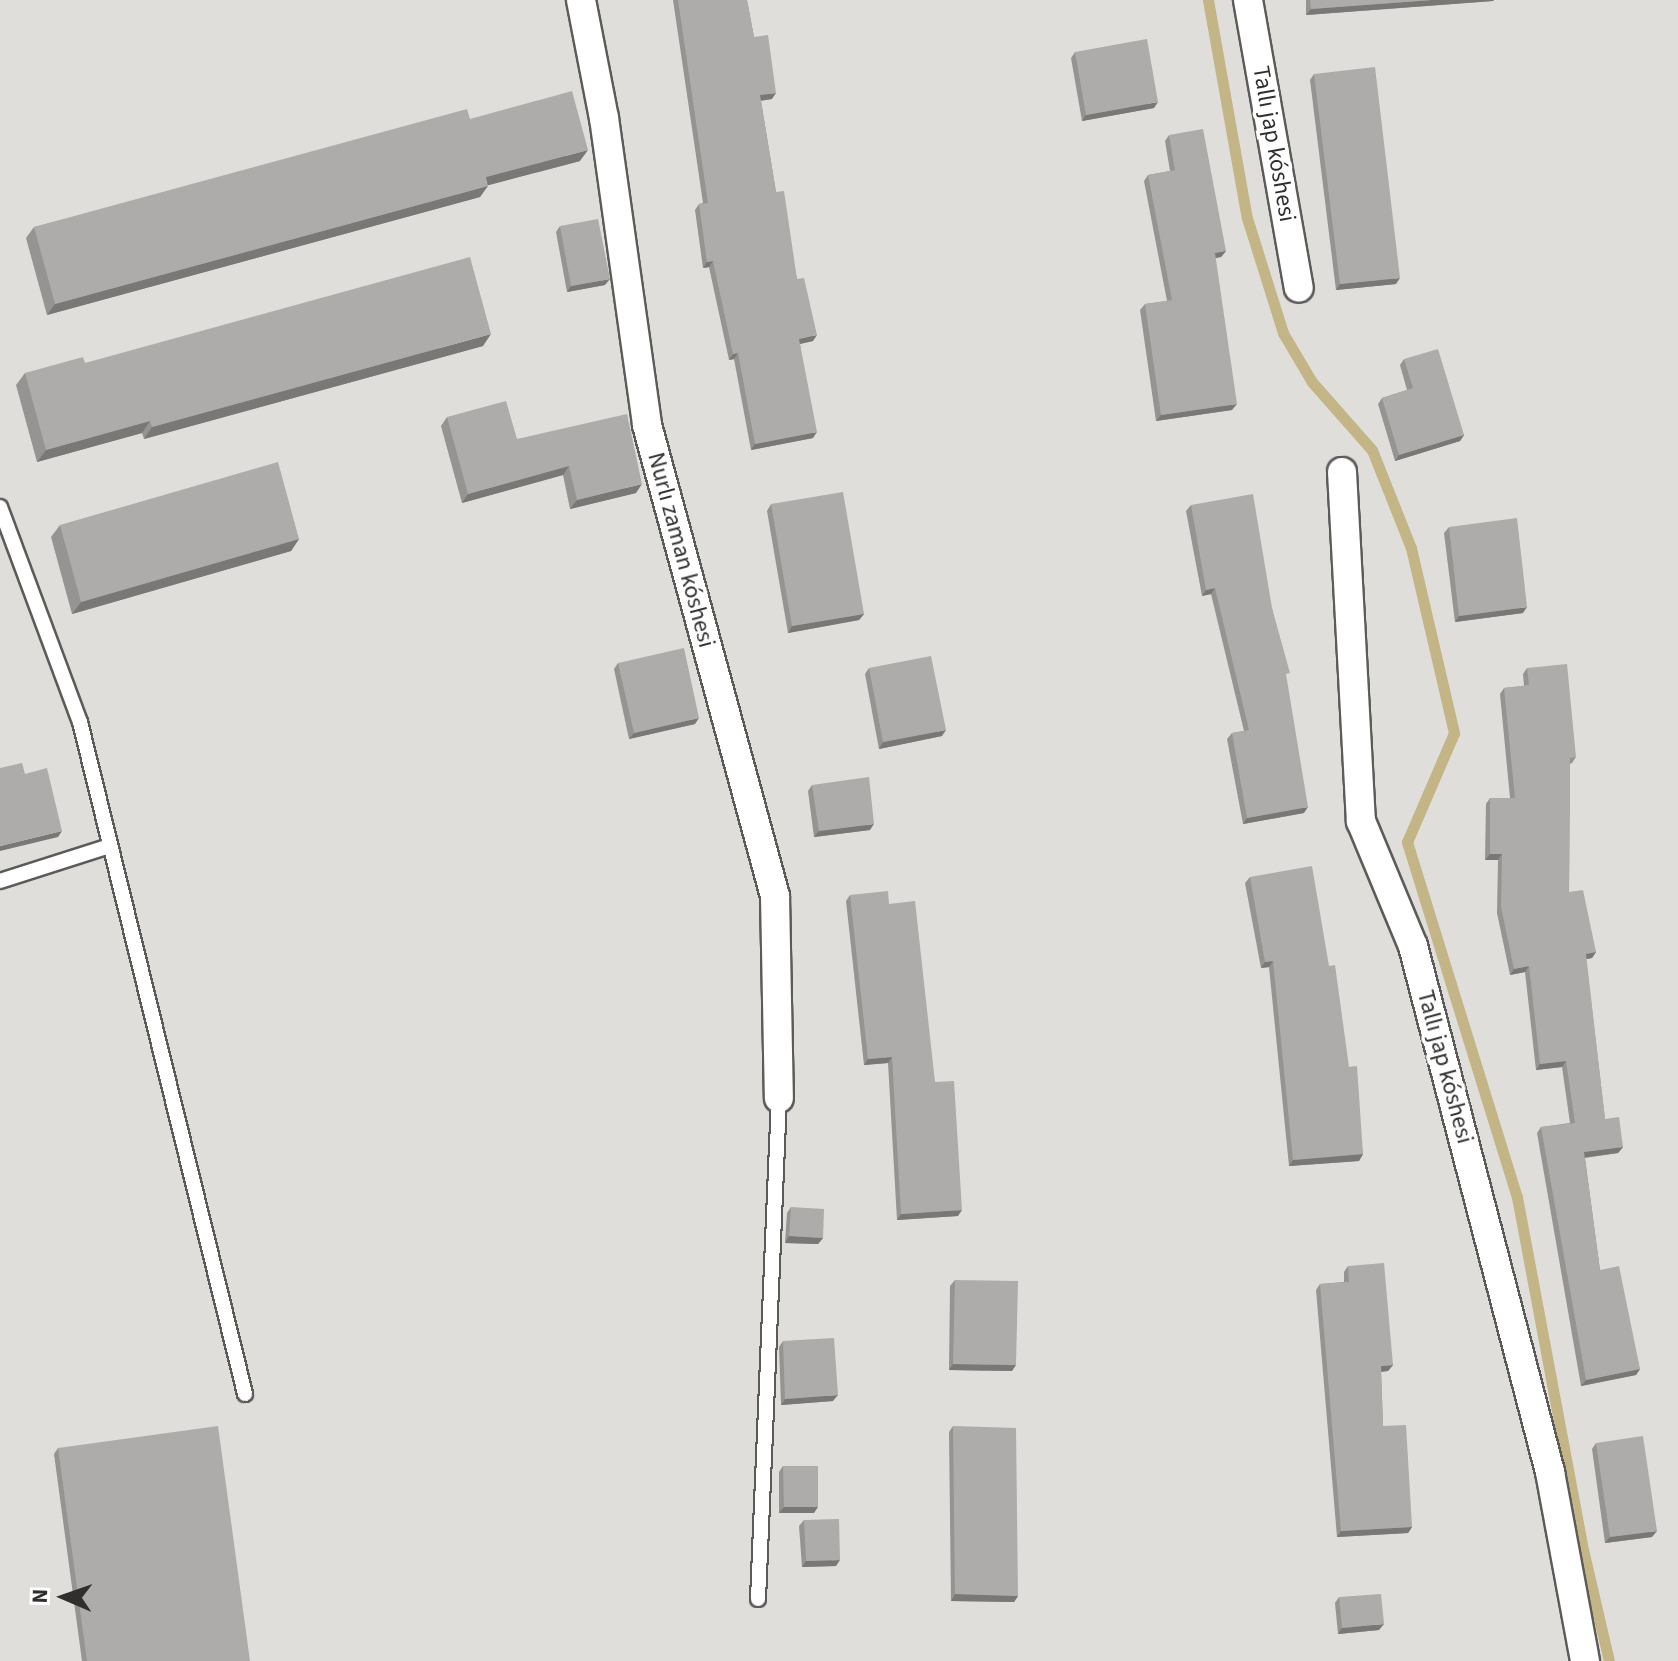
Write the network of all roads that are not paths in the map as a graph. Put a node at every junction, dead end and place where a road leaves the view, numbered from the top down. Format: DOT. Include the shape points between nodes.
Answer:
graph roads {
  1 [pos="581,0"];
  2 [pos="1248,0"];
  3 [pos="1299,288"];
  4 [pos="1342,472"];
  5 [pos="0,507"];
  6 [pos="110,846"];
  7 [pos="0,881"];
  8 [pos="779,1098"];
  9 [pos="245,1394"];
  10 [pos="758,1599"];
  11 [pos="1585,1661"];
  1 -- 8 [label="street, Nurlı zaman kóshesi" via="604,118 647,425 775,896"];
  2 -- 3 [label="street, Tallı jap kóshesi"];
  4 -- 11 [label="street, Tallı jap kóshesi" via="1361,821 1413,946 1550,1472"];
  5 -- 6 [label="lane" via="80,722"];
  6 -- 7 [label="lane"];
  6 -- 9 [label="lane"];
  8 -- 10 [label="lane"];
}
